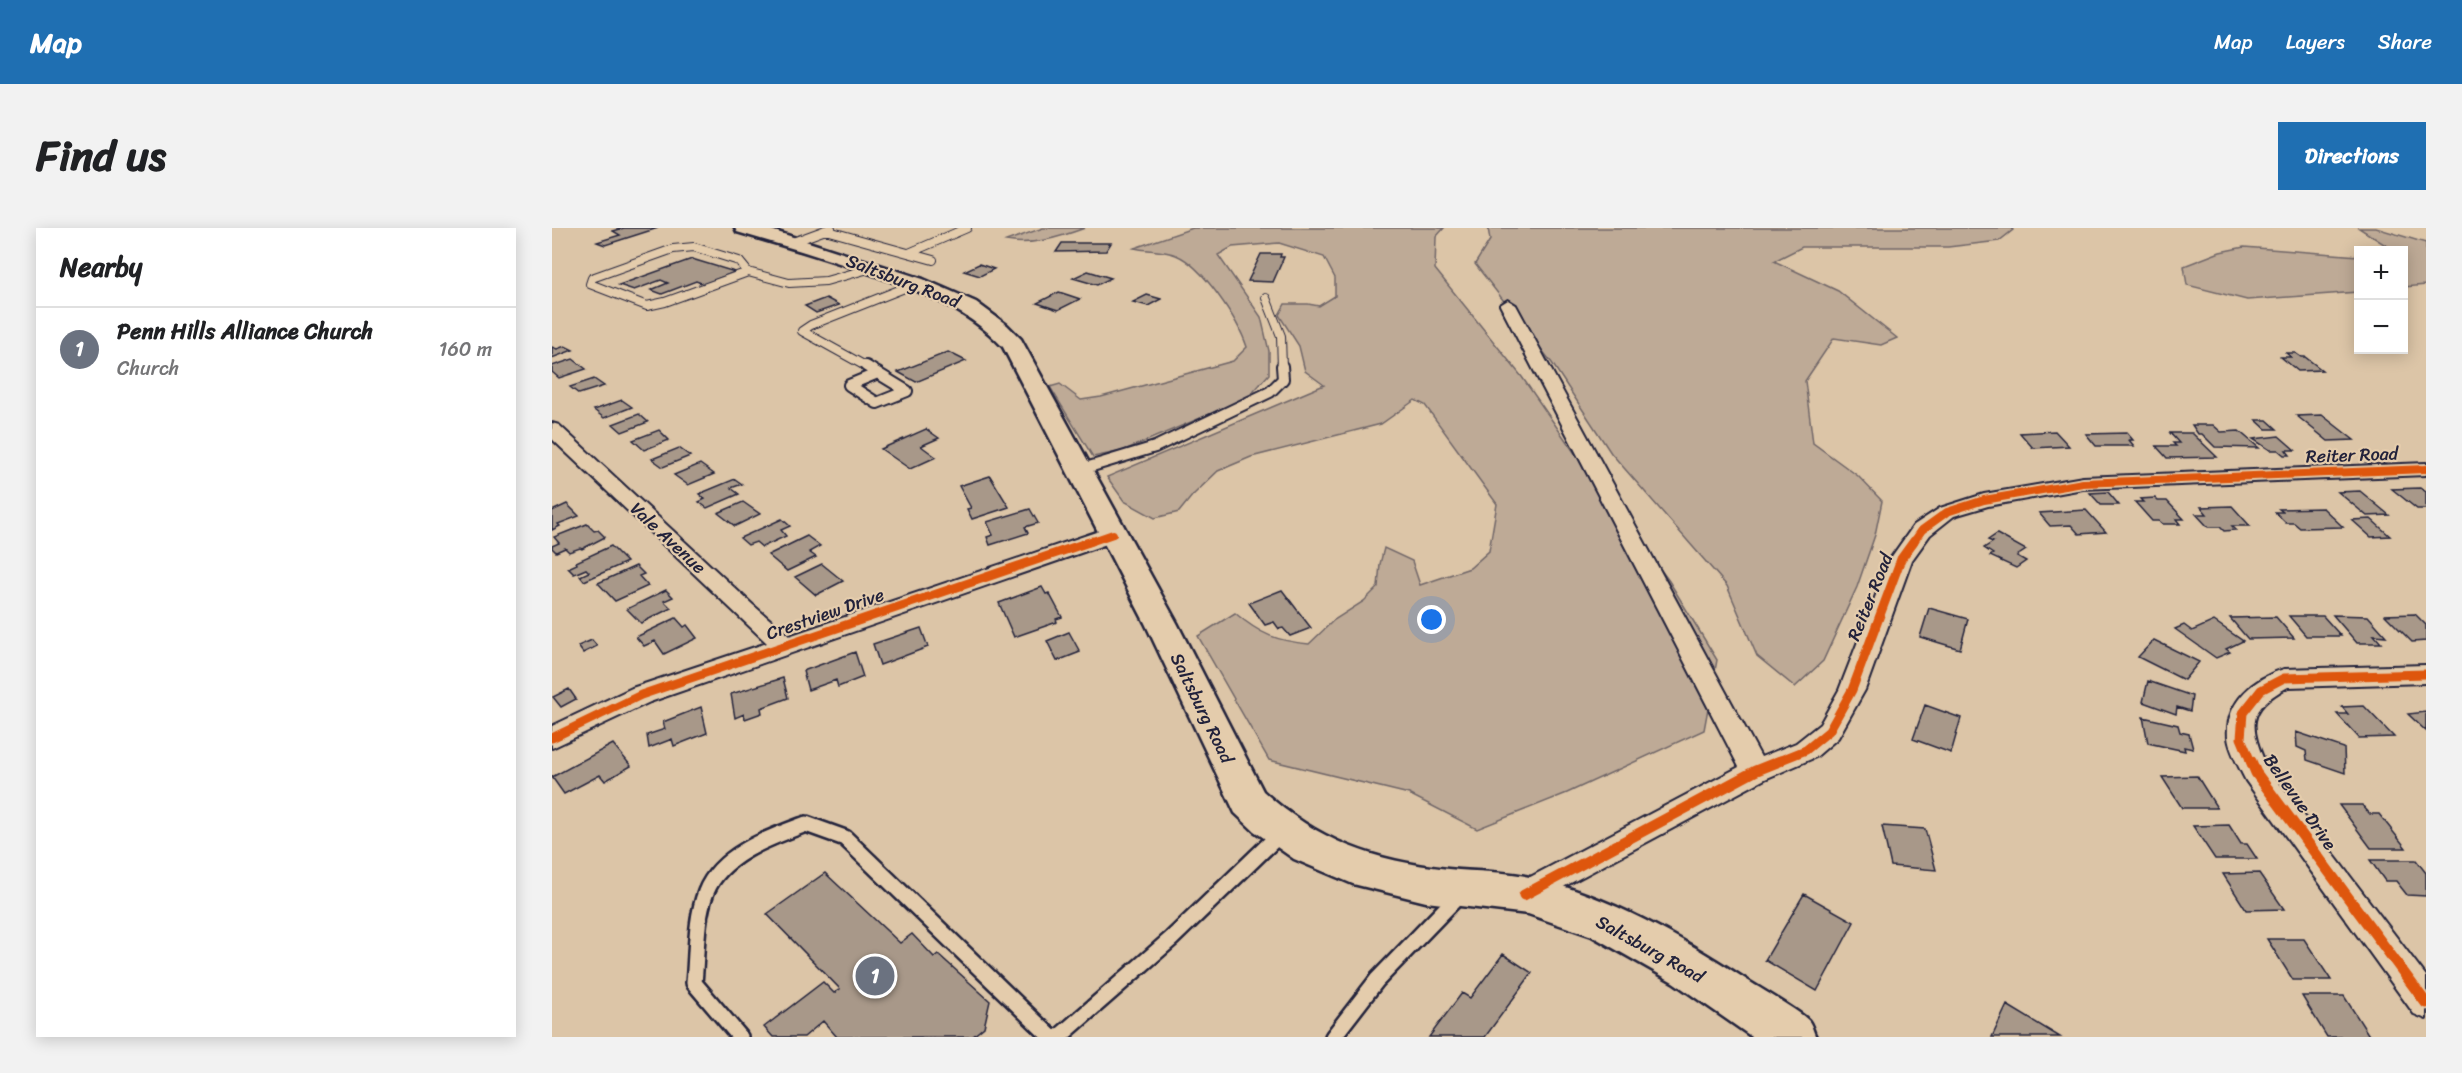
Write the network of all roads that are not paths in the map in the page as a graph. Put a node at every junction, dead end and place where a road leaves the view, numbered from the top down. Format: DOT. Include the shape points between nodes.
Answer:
graph roads {
  1 [pos="967,228"];
  2 [pos="753,229"];
  3 [pos="828,229"];
  4 [pos="793,242"];
  5 [pos="920,266"];
  6 [pos="872,268"];
  7 [pos="748,272"];
  8 [pos="1266,298"];
  9 [pos="1508,305"];
  10 [pos="878,373"];
  11 [pos="552,429"];
  12 [pos="2426,469"];
  13 [pos="1079,470"];
  14 [pos="1113,534"];
  15 [pos="785,645"];
  16 [pos="2426,675"];
  17 [pos="552,738"];
  18 [pos="1755,771"];
  19 [pos="1282,832"];
  20 [pos="1466,888"];
  21 [pos="1524,895"];
  22 [pos="2426,1003"];
  23 [pos="740,1037"];
  24 [pos="1052,1037"];
  25 [pos="1059,1037"];
  26 [pos="1333,1037"];
  27 [pos="1792,1037"];
  1 -- 5 [label="lane"];
  2 -- 4 [label="main road, Saltsburg Road"];
  3 -- 4 [label="lane"];
  3 -- 5 [label="lane"];
  4 -- 6 [label="main road, Saltsburg Road"];
  5 -- 6 [label="main road, Saltsburg Road"];
  5 -- 10 [label="lane" via="802,331"];
  5 -- 13 [label="main road, Saltsburg Road" via="960,302 1000,329 1013,345"];
  6 -- 7 [label="lane" via="826,281 789,283"];
  7 -- 7 [label="lane" via="739,261 694,247 663,253 592,278 590,284 647,306"];
  8 -- 13 [label="lane" via="1281,336 1283,379 1277,386 1155,447"];
  9 -- 18 [label="street"];
  10 -- 10 [label="lane" via="889,379 907,391 877,403 849,385"];
  11 -- 15 [label="street, Vale Avenue"];
  12 -- 18 [label="street, Reiter Road" via="2083,483 1984,500 1947,512 1922,530 1901,559 1852,690 1829,731 1806,750"];
  13 -- 14 [label="main road, Saltsburg Road"];
  14 -- 15 [label="street, Crestview Drive"];
  14 -- 19 [label="main road, Saltsburg Road" via="1249,802"];
  15 -- 17 [label="street, Crestview Drive" via="641,695"];
  16 -- 22 [label="street, Bellevue Drive" via="2284,678 2261,690 2243,713 2241,738 2256,773"];
  18 -- 21 [label="street, Reiter Road"];
  19 -- 20 [label="main road, Saltsburg Road" via="1319,855 1356,867 1425,884"];
  19 -- 25 [label="lane" via="1171,939"];
  20 -- 21 [label="main road, Saltsburg Road"];
  20 -- 26 [label="lane" via="1416,937"];
  21 -- 27 [label="main road, Saltsburg Road" via="1610,924 1700,975"];
  23 -- 24 [label="lane" via="694,983 706,890 722,869 767,838 806,824 845,838"];
}
